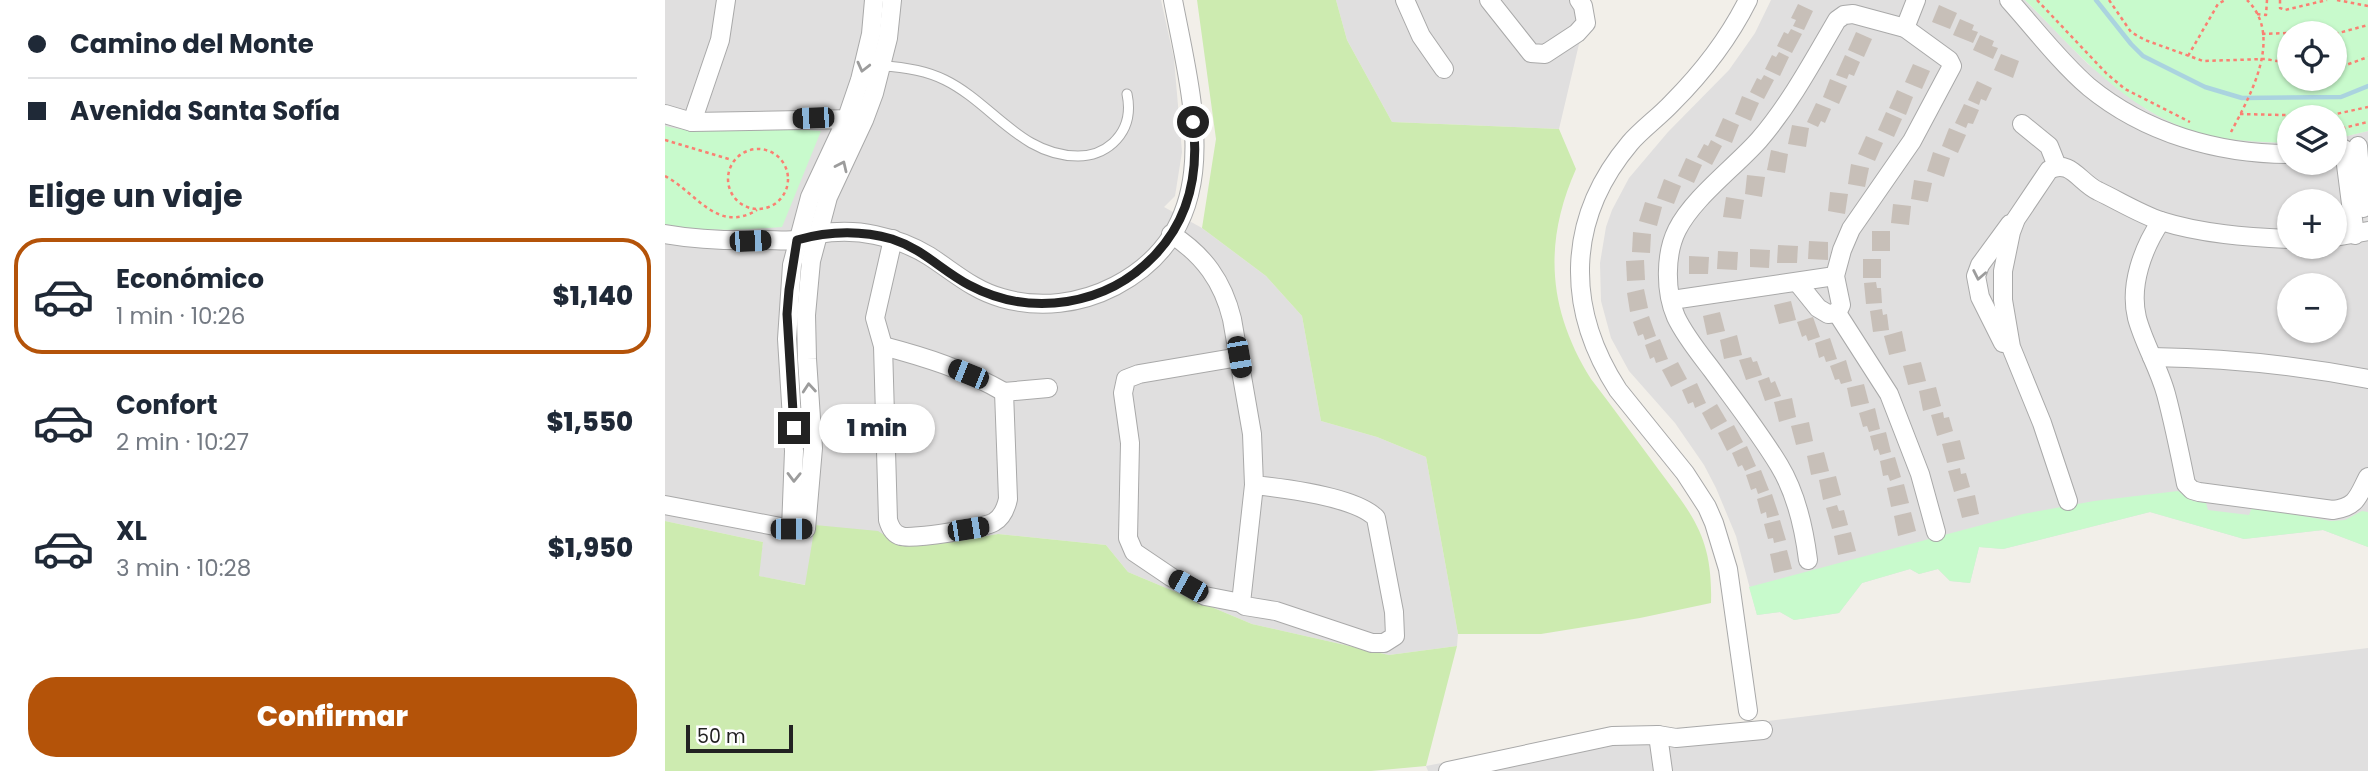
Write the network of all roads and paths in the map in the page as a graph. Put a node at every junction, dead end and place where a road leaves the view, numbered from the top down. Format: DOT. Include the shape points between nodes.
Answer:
graph roads {
  1 [pos="726,0"];
  2 [pos="874,0"];
  3 [pos="892,0"];
  4 [pos="1173,0"];
  5 [pos="1405,0"];
  6 [pos="1489,0"];
  7 [pos="1579,0"];
  8 [pos="1748,0"];
  9 [pos="1916,0"];
  10 [pos="2009,0"];
  11 [pos="2037,0"];
  12 [pos="2109,0"];
  13 [pos="2225,0"];
  14 [pos="2247,0"];
  15 [pos="2267,0"];
  16 [pos="2280,0"];
  17 [pos="2327,0"];
  18 [pos="2337,0"];
  19 [pos="2368,6"];
  20 [pos="2257,14"];
  21 [pos="2368,25"];
  22 [pos="1905,28"];
  23 [pos="2347,31"];
  24 [pos="2277,33"];
  25 [pos="2262,34"];
  26 [pos="2188,56"];
  27 [pos="2368,57"];
  28 [pos="2263,59"];
  29 [pos="2277,61"];
  30 [pos="2347,65"];
  31 [pos="882,66"];
  32 [pos="1444,69"];
  33 [pos="1127,94"];
  34 [pos="2368,107"];
  35 [pos="665,114"];
  36 [pos="2241,114"];
  37 [pos="856,119"];
  38 [pos="692,122"];
  39 [pos="2368,122"];
  40 [pos="2022,124"];
  41 [pos="2196,124"];
  42 [pos="2347,127"];
  43 [pos="2239,134"];
  44 [pos="665,140"];
  45 [pos="2351,147"];
  46 [pos="2277,153"];
  47 [pos="734,161"];
  48 [pos="2057,166"];
  49 [pos="665,176"];
  50 [pos="757,210"];
  51 [pos="2015,219"];
  52 [pos="2161,221"];
  53 [pos="2363,233"];
  54 [pos="665,234"];
  55 [pos="817,234"];
  56 [pos="1171,234"];
  57 [pos="2277,238"];
  58 [pos="893,239"];
  59 [pos="797,240"];
  60 [pos="1835,276"];
  61 [pos="1797,282"];
  62 [pos="1672,300"];
  63 [pos="1837,313"];
  64 [pos="883,346"];
  65 [pos="1239,357"];
  66 [pos="2153,358"];
  67 [pos="2017,362"];
  68 [pos="2368,379"];
  69 [pos="1048,388"];
  70 [pos="1004,392"];
  71 [pos="2368,477"];
  72 [pos="1254,485"];
  73 [pos="2068,501"];
  74 [pos="665,505"];
  75 [pos="798,529"];
  76 [pos="1936,532"];
  77 [pos="1808,560"];
  78 [pos="1241,603"];
  79 [pos="1748,711"];
  80 [pos="1763,730"];
  81 [pos="1658,735"];
  82 [pos="1448,771"];
  83 [pos="1663,771"];
  1 -- 38 [label="street" via="720,40"];
  2 -- 37 [label="street, one-way"];
  3 -- 31 [label="street"];
  4 -- 56 [label="street" via="1196,148 1190,193"];
  5 -- 32 [label="street" via="1420,36"];
  6 -- 7 [label="street" via="1531,53 1545,54 1587,23"];
  8 -- 79 [label="street" via="1706,64 1608,171 1584,228 1579,276 1587,324 1607,373 1691,482 1714,523 1728,569"];
  9 -- 22 [label="street"];
  10 -- 46 [label="street" via="2080,78 2135,117 2220,148"];
  11 -- 41 [label="path" via="2125,89"];
  12 -- 26 [label="path" via="2131,32"];
  13 -- 26 [label="path" via="2218,4"];
  14 -- 20 [label="path"];
  15 -- 20 [label="path" via="2266,15"];
  16 -- 17 [label="path" via="2280,8 2285,10"];
  18 -- 19 [label="path"];
  20 -- 25 [label="path"];
  21 -- 23 [label="path"];
  22 -- 60 [label="street" via="1952,66 1912,141 1851,229"];
  22 -- 62 [label="street" via="1853,14 1837,20 1808,71 1758,141 1683,219 1669,254"];
  24 -- 25 [label="path"];
  25 -- 28 [label="path"];
  26 -- 28 [label="path" via="2203,61"];
  27 -- 30 [label="path"];
  28 -- 29 [label="path"];
  28 -- 36 [label="path"];
  31 -- 33 [label="lane" via="913,69 942,79 1030,143 1066,156 1093,154 1116,141 1128,117"];
  31 -- 37 [label="street"];
  34 -- 36 [label="path" via="2327,116"];
  35 -- 38 [label="street"];
  36 -- 43 [label="path" via="2231,132"];
  37 -- 38 [label="street"];
  55 -- 37 [label="street, one-way"];
  37 -- 59 [label="street" via="810,197"];
  39 -- 42 [label="path"];
  40 -- 48 [label="street" via="2049,146"];
  44 -- 47 [label="path"];
  45 -- 53 [label="street"];
  47 -- 50 [label="path" via="727,175 734,199"];
  47 -- 50 [label="path" via="753,149 776,155 785,165 787,190 770,208"];
  48 -- 51 [label="street" via="2049,170"];
  48 -- 52 [label="street" via="2067,166 2092,188"];
  49 -- 50 [label="path" via="719,215 733,218"];
  51 -- 67 [label="street" via="2002,284 2007,331"];
  51 -- 67 [label="street, one-way" via="1980,265 1976,284 1994,327"];
  52 -- 57 [label="street"];
  52 -- 66 [label="street" via="2145,249 2136,290 2137,318"];
  54 -- 59 [label="street" via="723,241"];
  55 -- 58 [label="street" via="855,232"];
  55 -- 59 [label="street"];
  75 -- 55 [label="street, one-way" via="811,489 806,315"];
  56 -- 58 [label="street" via="1149,261 1121,282 1089,297 1045,304 984,292"];
  56 -- 65 [label="street" via="1205,262 1223,289"];
  58 -- 64 [label="street" via="875,318"];
  59 -- 75 [label="street, one-way" via="787,314"];
  60 -- 61 [label="street"];
  60 -- 63 [label="street" via="1842,308"];
  61 -- 62 [label="street"];
  61 -- 63 [label="street" via="1818,308"];
  62 -- 77 [label="street" via="1675,315 1692,343 1780,466 1795,501"];
  63 -- 76 [label="street" via="1889,394 1920,474"];
  64 -- 70 [label="street" via="932,359"];
  64 -- 70 [label="street" via="888,520 899,536 984,527 998,520 1008,499"];
  65 -- 72 [label="street" via="1252,434"];
  65 -- 78 [label="street" via="1139,374 1126,379 1123,393 1130,443 1128,538 1134,552 1205,596"];
  66 -- 68 [label="street" via="2253,362"];
  66 -- 71 [label="street" via="2166,392 2186,484 2192,490 2333,510 2347,508 2356,500"];
  67 -- 73 [label="street"];
  69 -- 70 [label="street"];
  72 -- 78 [label="street"];
  72 -- 78 [label="street" via="1297,489 1372,514 1378,525 1396,632 1384,643 1372,643"];
  74 -- 75 [label="street"];
  80 -- 81 [label="street" via="1676,738"];
  81 -- 82 [label="street" via="1612,736"];
  81 -- 83 [label="street"];
}
